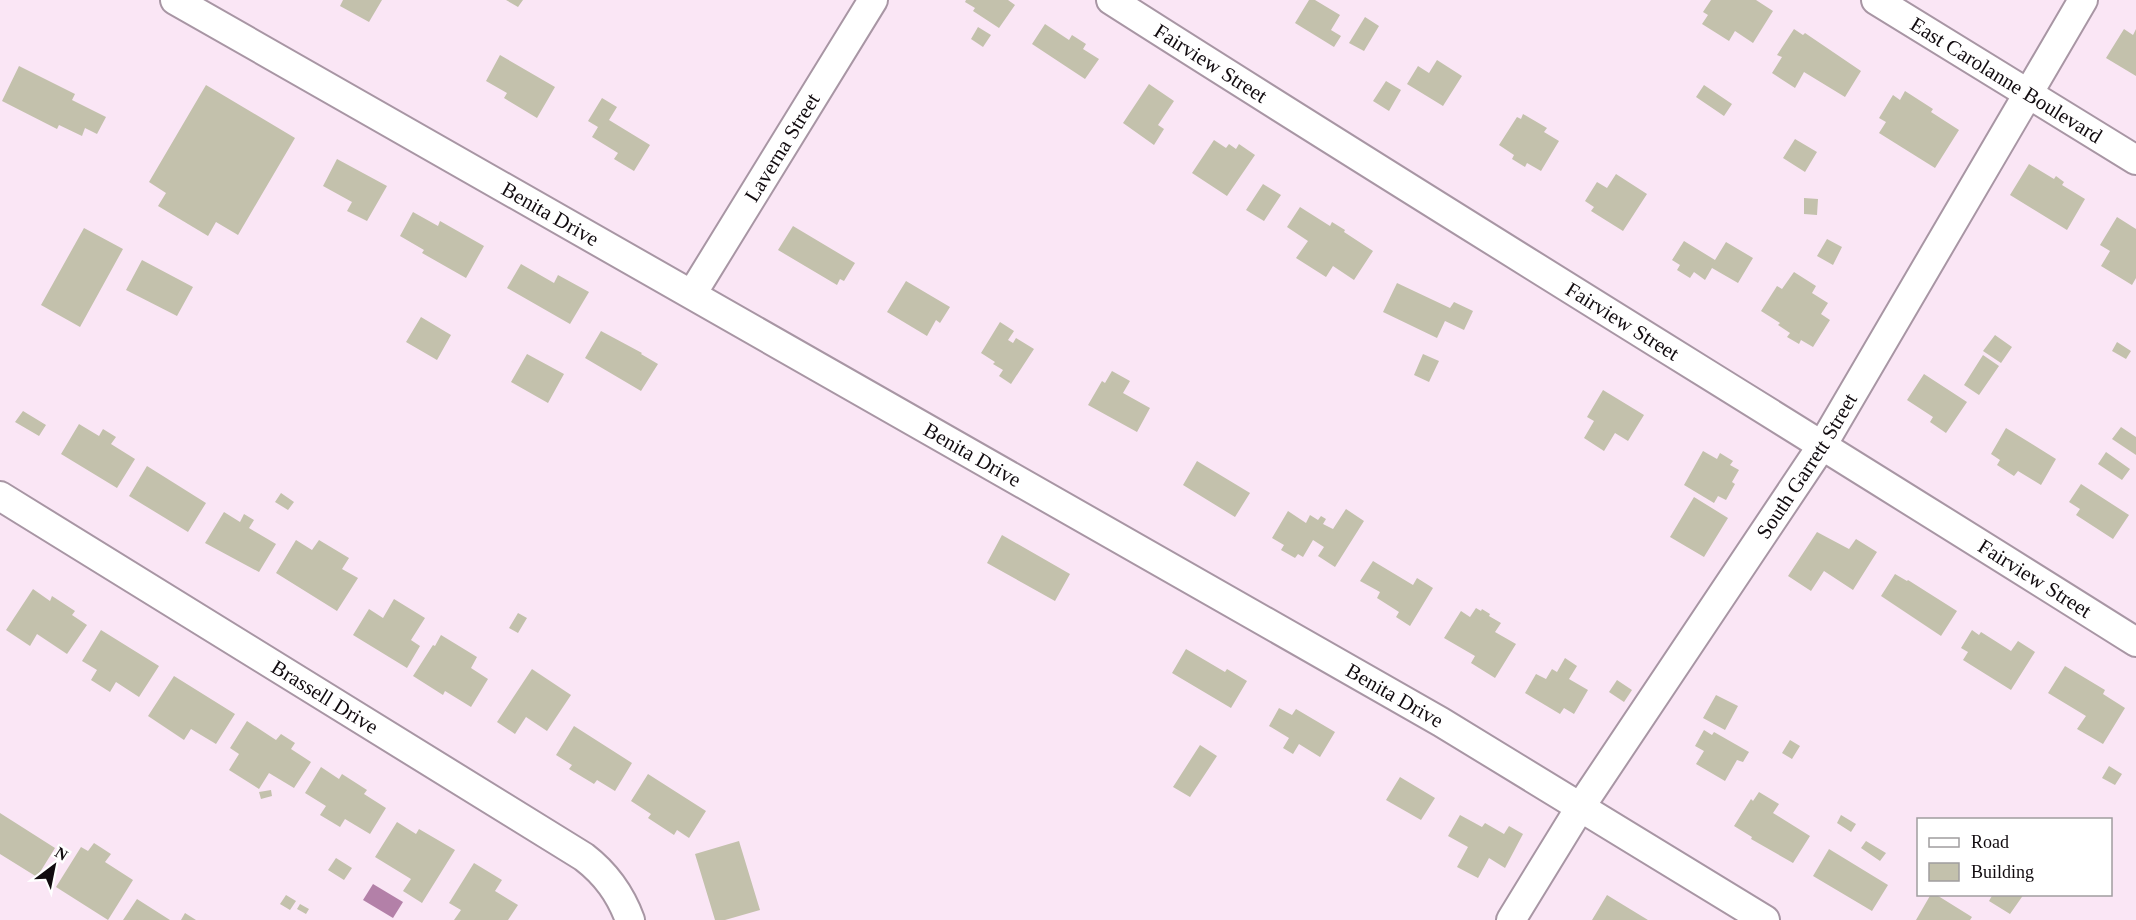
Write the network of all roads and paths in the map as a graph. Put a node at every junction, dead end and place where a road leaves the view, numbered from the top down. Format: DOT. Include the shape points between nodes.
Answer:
graph roads {
  1 [pos="175,0"];
  2 [pos="873,0"];
  3 [pos="1111,0"];
  4 [pos="1876,0"];
  5 [pos="2083,0"];
  6 [pos="2028,94"];
  7 [pos="2136,160"];
  8 [pos="692,294"];
  9 [pos="1823,444"];
  10 [pos="0,496"];
  11 [pos="2136,642"];
  12 [pos="1581,806"];
  13 [pos="630,920"];
  14 [pos="1512,920"];
  15 [pos="1765,920"];
  1 -- 8 [label="street, Benita Drive"];
  2 -- 8 [label="street, Laverna Street"];
  3 -- 9 [label="street, Fairview Street"];
  4 -- 6 [label="street, East Carolanne Boulevard"];
  5 -- 6 [label="street, South Garrett Street"];
  6 -- 7 [label="street, East Carolanne Boulevard"];
  6 -- 9 [label="street, South Garrett Street"];
  8 -- 12 [label="street, Benita Drive"];
  9 -- 11 [label="street, Fairview Street"];
  9 -- 12 [label="street, South Garrett Street"];
  10 -- 13 [label="street, Brassell Drive" via="584,857 615,887"];
  12 -- 14 [label="street, South Garrett Street"];
  12 -- 15 [label="street, Benita Drive"];
}
